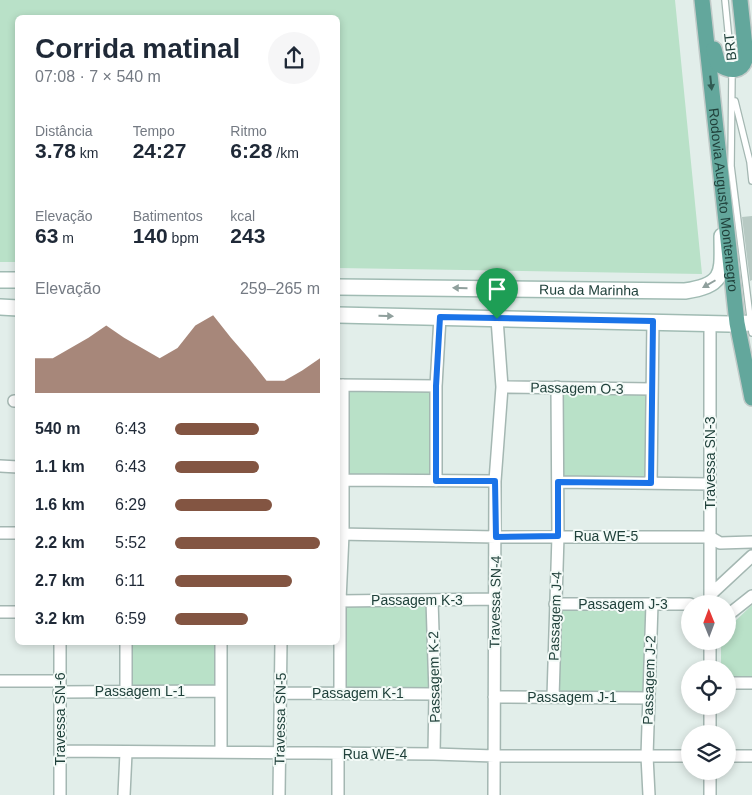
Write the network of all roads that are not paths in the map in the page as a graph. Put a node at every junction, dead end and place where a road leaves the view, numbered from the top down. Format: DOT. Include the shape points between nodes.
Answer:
graph roads {
  1 [pos="702,0"];
  2 [pos="710,0"];
  3 [pos="725,0"];
  4 [pos="740,0"];
  5 [pos="747,0"];
  6 [pos="752,51"];
  7 [pos="732,71"];
  8 [pos="733,94"];
  9 [pos="752,181"];
  10 [pos="723,189"];
  11 [pos="0,280"];
  12 [pos="15,280"];
  13 [pos="340,287"];
  14 [pos="0,307"];
  15 [pos="15,308"];
  16 [pos="340,315"];
  17 [pos="440,317"];
  18 [pos="497,319"];
  19 [pos="653,321"];
  20 [pos="710,322"];
  21 [pos="748,326"];
  22 [pos="750,366"];
  23 [pos="340,385"];
  24 [pos="436,386"];
  25 [pos="502,387"];
  26 [pos="558,388"];
  27 [pos="652,388"];
  28 [pos="752,398"];
  29 [pos="0,466"];
  30 [pos="15,467"];
  31 [pos="343,480"];
  32 [pos="436,481"];
  33 [pos="495,481"];
  34 [pos="558,482"];
  35 [pos="651,483"];
  36 [pos="710,484"];
  37 [pos="0,533"];
  38 [pos="15,533"];
  39 [pos="340,534"];
  40 [pos="558,536"];
  41 [pos="496,537"];
  42 [pos="710,537"];
  43 [pos="752,542"];
  44 [pos="752,556"];
  45 [pos="710,595"];
  46 [pos="714,595"];
  47 [pos="752,596"];
  48 [pos="494,599"];
  49 [pos="432,600"];
  50 [pos="340,601"];
  51 [pos="555,604"];
  52 [pos="652,604"];
  53 [pos="681,604"];
  54 [pos="736,609"];
  55 [pos="0,612"];
  56 [pos="15,612"];
  57 [pos="60,645"];
  58 [pos="126,645"];
  59 [pos="221,645"];
  60 [pos="282,645"];
  61 [pos="0,681"];
  62 [pos="736,683"];
  63 [pos="752,683"];
  64 [pos="59,686"];
  65 [pos="126,691"];
  66 [pos="221,691"];
  67 [pos="281,693"];
  68 [pos="340,693"];
  69 [pos="435,694"];
  70 [pos="494,697"];
  71 [pos="553,697"];
  72 [pos="649,698"];
  73 [pos="60,751"];
  74 [pos="126,752"];
  75 [pos="221,752"];
  76 [pos="280,754"];
  77 [pos="338,754"];
  78 [pos="434,754"];
  79 [pos="494,756"];
  80 [pos="647,756"];
  81 [pos="681,756"];
  82 [pos="736,756"];
  83 [pos="752,756"];
  84 [pos="710,780"];
  85 [pos="60,795"];
  86 [pos="124,795"];
  87 [pos="279,795"];
  88 [pos="338,795"];
  89 [pos="494,795"];
  90 [pos="649,795"];
  91 [pos="710,795"];
  1 -- 10 [label="main road, Rodovia Augusto Montenegro, one-way"];
  2 -- 7 [label="main road" via="715,58 718,64"];
  3 -- 7 [label="lane, BRT"];
  4 -- 7 [label="main road" via="746,56 740,69"];
  5 -- 6 [label="main road"];
  7 -- 8 [label="lane, BRT"];
  8 -- 9 [label="lane, BRT"];
  8 -- 21 [label="lane, BRT" via="731,166"];
  10 -- 13 [label="main road, Rua da Marinha, one-way" via="722,269 718,278 700,289"];
  10 -- 21 [label="main road, Rodovia Augusto Montenegro"];
  11 -- 12 [label="main road"];
  14 -- 15 [label="main road"];
  16 -- 17 [label="main road, one-way"];
  17 -- 18 [label="main road"];
  17 -- 24 [label="street"];
  18 -- 19 [label="main road"];
  18 -- 25 [label="street, Travessa SN-4"];
  19 -- 20 [label="main road"];
  19 -- 27 [label="street"];
  20 -- 21 [label="main road"];
  20 -- 36 [label="street, Travessa SN-3"];
  21 -- 22 [label="main road, Rodovia Augusto Montenegro"];
  22 -- 28 [label="main road, Rodovia Augusto Montenegro"];
  23 -- 24 [label="street"];
  23 -- 31 [label="street"];
  24 -- 32 [label="street"];
  25 -- 26 [label="street, Passagem O-3"];
  25 -- 33 [label="street, Travessa SN-4"];
  26 -- 27 [label="street, Passagem O-3"];
  26 -- 34 [label="street, Passagem J-4"];
  27 -- 35 [label="street"];
  29 -- 30 [label="street"];
  31 -- 32 [label="street"];
  31 -- 39 [label="street"];
  32 -- 33 [label="street"];
  33 -- 41 [label="street, Travessa SN-4"];
  34 -- 35 [label="street"];
  34 -- 40 [label="street, Passagem J-4"];
  35 -- 36 [label="street"];
  36 -- 42 [label="street, Travessa SN-3"];
  37 -- 38 [label="street"];
  39 -- 41 [label="street, Rua WE-5"];
  39 -- 50 [label="street"];
  40 -- 41 [label="street, Rua WE-5"];
  40 -- 42 [label="street, Rua WE-5"];
  40 -- 51 [label="street, Passagem J-4"];
  41 -- 48 [label="street, Travessa SN-4"];
  42 -- 43 [label="street, Rua WE-5" via="720,543"];
  42 -- 45 [label="street, Travessa SN-3"];
  44 -- 46 [label="street"];
  47 -- 54 [label="street"];
  48 -- 49 [label="street, Passagem K-3"];
  48 -- 70 [label="street, Travessa SN-4"];
  49 -- 50 [label="street, Passagem K-3"];
  49 -- 69 [label="street, Passagem K-2"];
  50 -- 68 [label="street"];
  51 -- 52 [label="street, Passagem J-3"];
  51 -- 71 [label="street, Passagem J-4"];
  52 -- 53 [label="street, Passagem J-3"];
  52 -- 72 [label="street, Passagem J-2"];
  55 -- 56 [label="street"];
  57 -- 64 [label="street, Travessa SN-6"];
  58 -- 65 [label="street"];
  59 -- 66 [label="street"];
  60 -- 67 [label="street, Travessa SN-5"];
  61 -- 64 [label="street, Passagem L-1"];
  62 -- 63 [label="street"];
  64 -- 65 [label="street, Passagem L-1"];
  64 -- 73 [label="street, Travessa SN-6"];
  65 -- 66 [label="street, Passagem L-1"];
  66 -- 75 [label="street"];
  67 -- 68 [label="street, Passagem K-1"];
  67 -- 76 [label="street, Travessa SN-5"];
  68 -- 69 [label="street, Passagem K-1"];
  69 -- 78 [label="street, Passagem K-2"];
  70 -- 71 [label="street, Passagem J-1"];
  70 -- 79 [label="street, Travessa SN-4"];
  71 -- 72 [label="street, Passagem J-1"];
  72 -- 80 [label="street, Passagem J-2"];
  73 -- 74 [label="street, Rua WE-4"];
  73 -- 85 [label="street, Travessa SN-6"];
  74 -- 75 [label="street, Rua WE-4"];
  74 -- 86 [label="street"];
  75 -- 76 [label="street, Rua WE-4"];
  76 -- 77 [label="street, Rua WE-4"];
  76 -- 87 [label="street, Travessa SN-5"];
  77 -- 78 [label="street, Rua WE-4"];
  77 -- 88 [label="street"];
  78 -- 79 [label="street, Rua WE-4"];
  79 -- 80 [label="street, Rua WE-4"];
  79 -- 89 [label="street, Travessa SN-4"];
  80 -- 81 [label="street, Rua WE-4"];
  80 -- 90 [label="street, Passagem J-2"];
  82 -- 83 [label="street"];
  84 -- 91 [label="street"];
}
